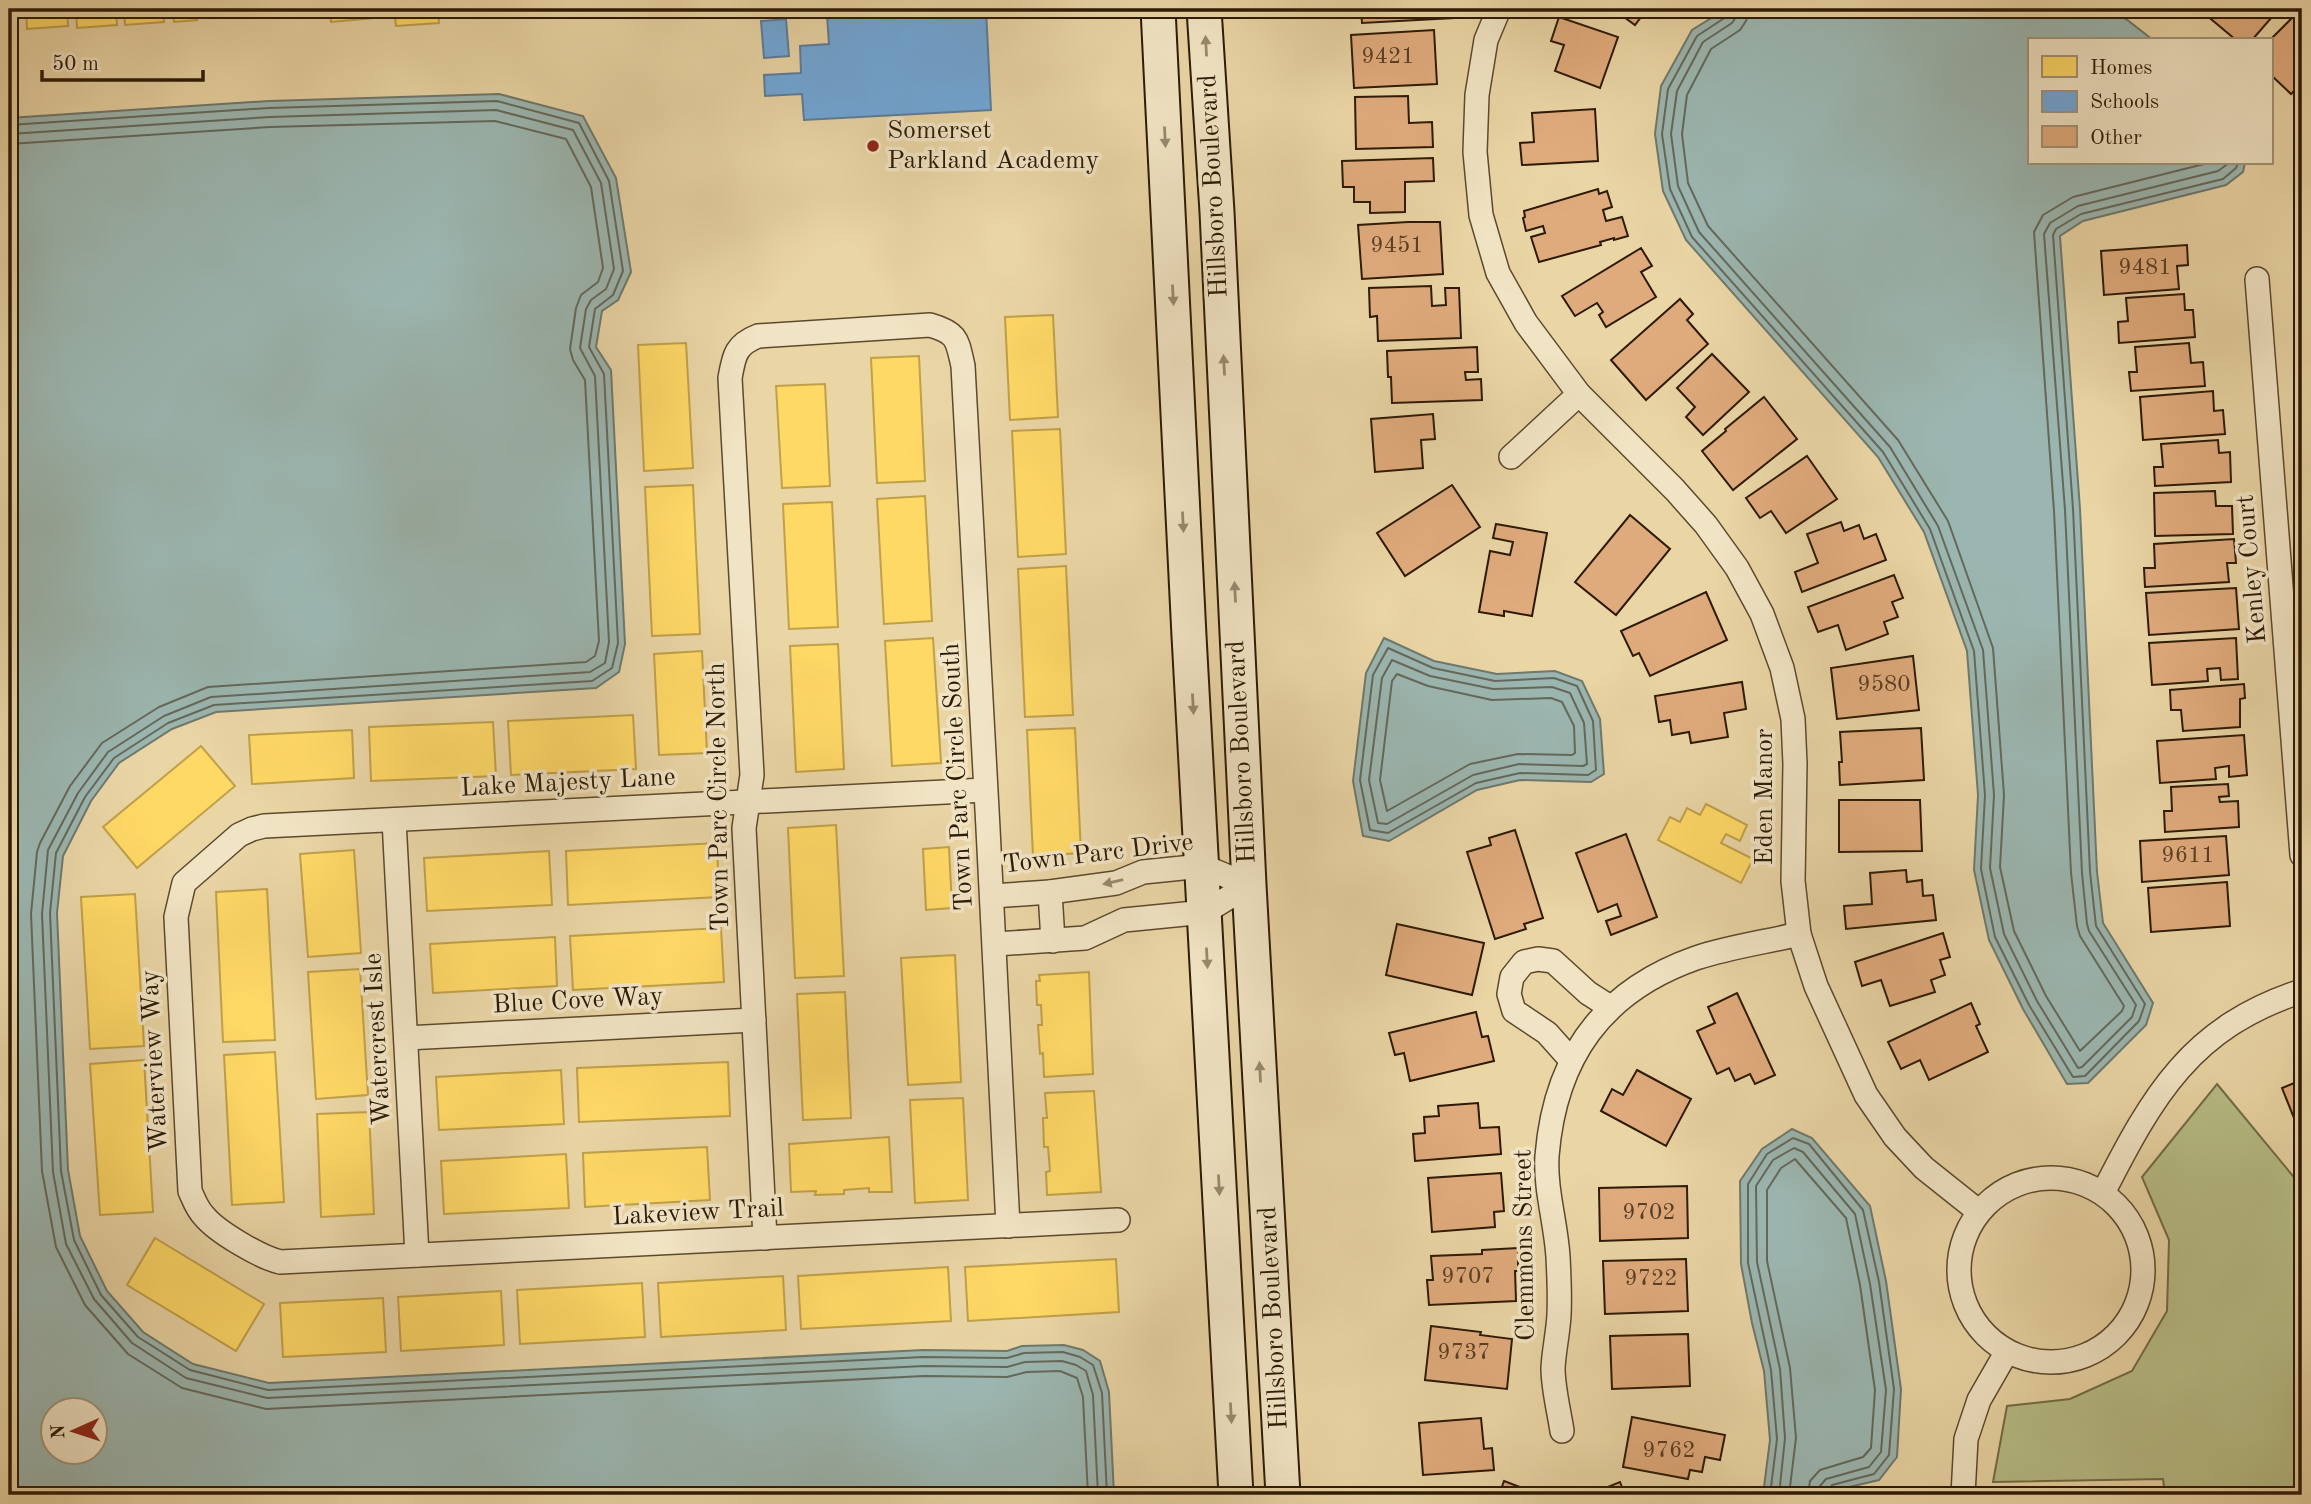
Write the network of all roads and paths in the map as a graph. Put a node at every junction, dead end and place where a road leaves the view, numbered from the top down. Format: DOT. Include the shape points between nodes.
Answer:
graph roads {
  1 [pos="1158,9"];
  2 [pos="1204,9"];
  3 [pos="1499,9"];
  4 [pos="2257,279"];
  5 [pos="734,355"];
  6 [pos="1579,394"];
  7 [pos="1511,457"];
  8 [pos="2292,602"];
  9 [pos="985,790"];
  10 [pos="748,802"];
  11 [pos="394,820"];
  12 [pos="239,835"];
  13 [pos="2302,855"];
  14 [pos="1202,866"];
  15 [pos="1249,885"];
  16 [pos="1050,892"];
  17 [pos="993,896"];
  18 [pos="1205,912"];
  19 [pos="1799,934"];
  20 [pos="1053,941"];
  21 [pos="996,944"];
  22 [pos="2302,991"];
  23 [pos="1610,1007"];
  24 [pos="754,1020"];
  25 [pos="405,1038"];
  26 [pos="1571,1060"];
  27 [pos="2103,1193"];
  28 [pos="1978,1211"];
  29 [pos="1118,1220"];
  30 [pos="1008,1226"];
  31 [pos="765,1238"];
  32 [pos="417,1255"];
  33 [pos="280,1262"];
  34 [pos="2006,1353"];
  35 [pos="1562,1431"];
  36 [pos="1236,1495"];
  37 [pos="1283,1495"];
  38 [pos="1964,1495"];
  1 -- 14 [label="street, Hillsboro Boulevard, one-way"];
  15 -- 2 [label="street, Hillsboro Boulevard, one-way"];
  3 -- 6 [label="street, Eden Manor" via="1486,40 1477,95 1475,152 1481,215 1498,273 1526,323"];
  4 -- 8 [label="street, Kenley Court"];
  5 -- 9 [label="street, Town Parc Circle South" via="744,341 758,336 930,325 947,330 958,342 963,366"];
  5 -- 10 [label="street, Town Parc Circle North" via="730,378 752,775"];
  6 -- 7 [label="street"];
  6 -- 19 [label="street, Eden Manor" via="1706,525 1738,568 1762,614 1782,668 1793,719 1793,881"];
  8 -- 13 [label="street, Kenley Court"];
  9 -- 10 [label="street, Lake Majesty Lane"];
  9 -- 17 [label="street, Town Parc Circle South"];
  10 -- 11 [label="street, Lake Majesty Lane"];
  10 -- 24 [label="street, Town Parc Circle North" via="744,828"];
  11 -- 12 [label="street, Lake Majesty Lane" via="264,826"];
  11 -- 25 [label="street, Watercrest Isle"];
  12 -- 33 [label="street, Waterview Way" via="184,883 176,917 190,1191 205,1218 254,1253"];
  14 -- 15 [label="street, Town Parc Drive"];
  14 -- 16 [label="street, Town Parc Drive, one-way" via="1143,872 1116,883"];
  14 -- 18 [label="street, Hillsboro Boulevard"];
  15 -- 18 [label="street"];
  37 -- 15 [label="street, Hillsboro Boulevard, one-way"];
  16 -- 17 [label="street, Town Parc Drive"];
  16 -- 20 [label="street"];
  17 -- 21 [label="street, Town Parc Circle South"];
  18 -- 20 [label="street" via="1124,920 1085,938"];
  18 -- 36 [label="street, Hillsboro Boulevard, one-way"];
  19 -- 23 [label="street, Clemmons Street" via="1697,958 1653,977"];
  19 -- 28 [label="street, Eden Manor" via="1816,986 1866,1095 1924,1168"];
  20 -- 21 [label="street"];
  21 -- 30 [label="street, Town Parc Circle South"];
  22 -- 27 [label="street" via="2231,1023 2193,1052 2163,1088"];
  23 -- 26 [label="street, Clemmons Street"];
  23 -- 26 [label="street" via="1553,961 1524,961 1512,976 1508,994 1514,1011 1547,1033"];
  24 -- 25 [label="street, Blue Cove Way"];
  24 -- 31 [label="street, Town Parc Circle North"];
  25 -- 32 [label="street, Watercrest Isle"];
  26 -- 35 [label="street, Clemmons Street" via="1556,1101 1547,1158 1558,1254 1559,1314 1553,1370"];
  27 -- 28 [label="street" via="2068,1179 2041,1178 2008,1188"];
  27 -- 34 [label="street" via="2133,1228 2141,1251 2143,1276 2129,1320 2097,1350 2073,1360 2051,1362"];
  28 -- 34 [label="street" via="1960,1252 1963,1297 1983,1331"];
  29 -- 30 [label="street, Lakeview Trail"];
  30 -- 31 [label="street, Lakeview Trail"];
  31 -- 32 [label="street, Lakeview Trail"];
  32 -- 33 [label="street, Lakeview Trail"];
  34 -- 38 [label="street" via="1979,1400 1966,1439"];
}
